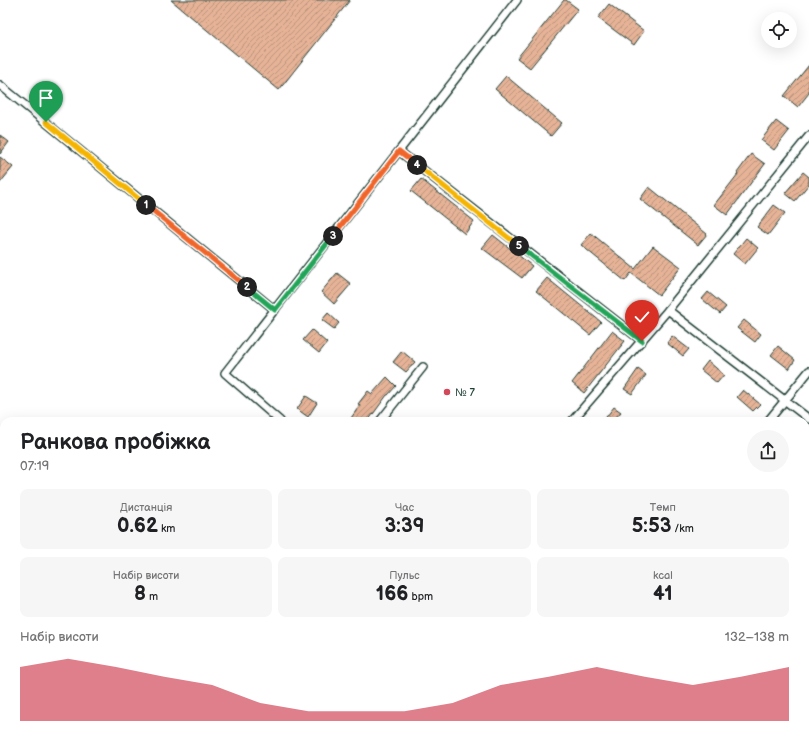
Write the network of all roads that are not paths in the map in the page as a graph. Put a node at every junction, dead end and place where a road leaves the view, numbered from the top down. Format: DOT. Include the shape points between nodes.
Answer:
graph roads {
  1 [pos="517,0"];
  2 [pos="0,85"];
  3 [pos="809,136"];
  4 [pos="399,151"];
  5 [pos="275,310"];
  6 [pos="668,310"];
  7 [pos="642,341"];
  8 [pos="423,368"];
  9 [pos="809,371"];
  10 [pos="784,401"];
  11 [pos="275,417"];
  12 [pos="383,417"];
  13 [pos="576,417"];
  14 [pos="771,417"];
  15 [pos="806,417"];
  1 -- 4 [label="street"];
  2 -- 5 [label="street"];
  3 -- 6 [label="street"];
  4 -- 5 [label="street"];
  4 -- 7 [label="street"];
  5 -- 11 [label="street" via="225,373"];
  6 -- 7 [label="street"];
  6 -- 10 [label="street"];
  7 -- 13 [label="street"];
  8 -- 12 [label="street"];
  9 -- 10 [label="street"];
  10 -- 14 [label="street"];
  10 -- 15 [label="street"];
}
